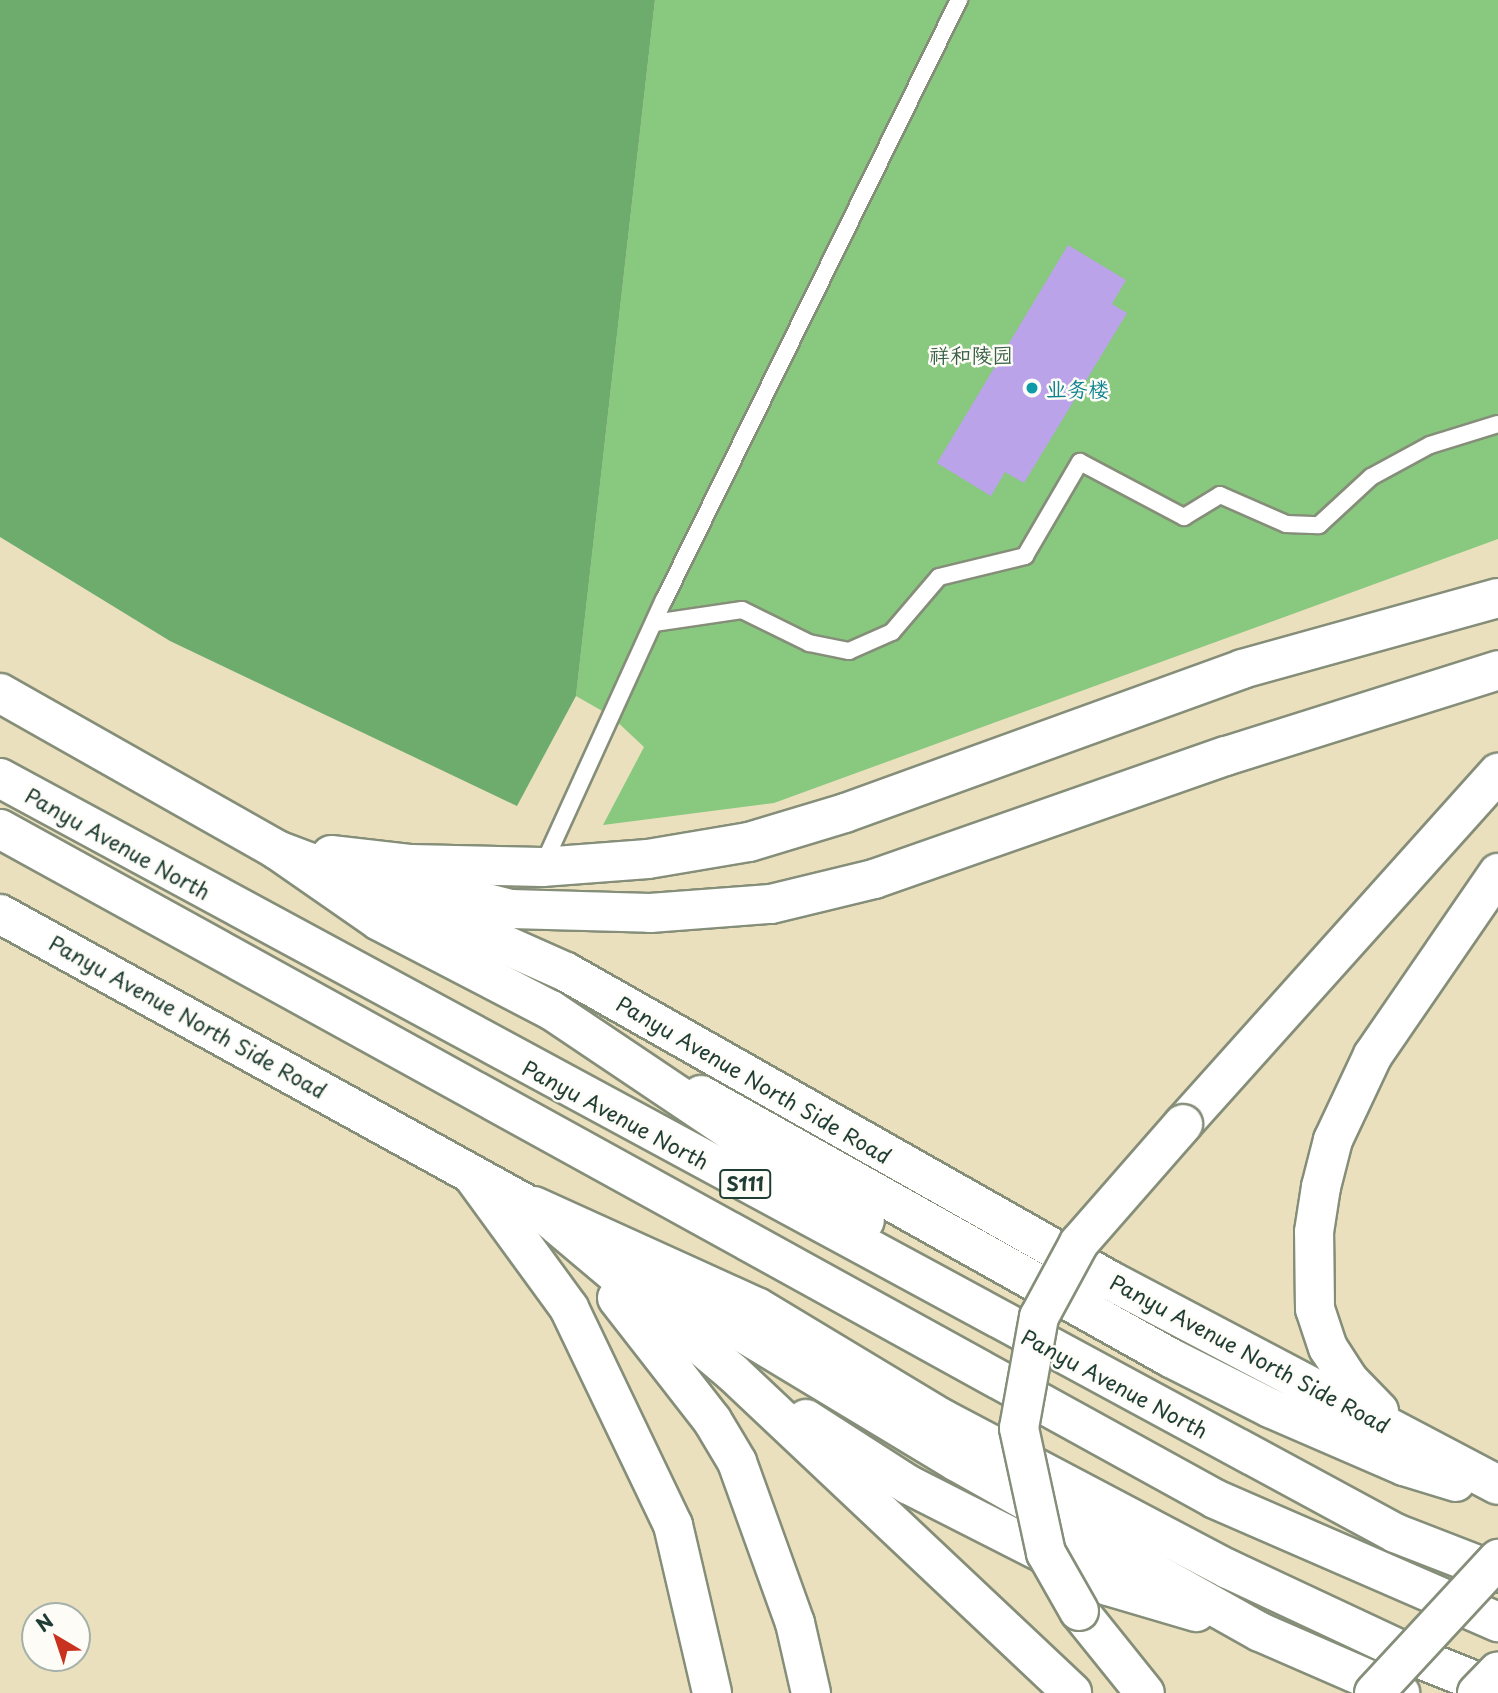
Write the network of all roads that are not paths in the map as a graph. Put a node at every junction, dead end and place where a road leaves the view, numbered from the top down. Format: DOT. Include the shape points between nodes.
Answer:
graph roads {
  1 [pos="959,0"];
  2 [pos="1498,424"];
  3 [pos="1498,598"];
  4 [pos="654,622"];
  5 [pos="1498,670"];
  6 [pos="0,693"];
  7 [pos="1498,772"];
  8 [pos="0,778"];
  9 [pos="0,829"];
  10 [pos="276,850"];
  11 [pos="542,867"];
  12 [pos="1498,873"];
  13 [pos="0,914"];
  14 [pos="586,1034"];
  15 [pos="468,1169"];
  16 [pos="534,1206"];
  17 [pos="733,1373"];
  18 [pos="1400,1432"];
  19 [pos="1498,1485"];
  20 [pos="1498,1496"];
  21 [pos="1333,1499"];
  22 [pos="1498,1559"];
  23 [pos="1498,1573"];
  24 [pos="1498,1622"];
  25 [pos="1260,1632"];
  26 [pos="1498,1671"];
  27 [pos="1498,1690"];
  28 [pos="712,1693"];
  29 [pos="811,1693"];
  30 [pos="1072,1693"];
  31 [pos="1145,1693"];
  32 [pos="1374,1693"];
  33 [pos="1400,1693"];
  34 [pos="1477,1693"];
  1 -- 4 [label="lane"];
  2 -- 4 [label="lane" via="1430,445 1371,477 1319,524 1286,524 1220,495 1185,517 1080,462 1025,556 939,577 892,632 849,651 809,643 743,610"];
  3 -- 11 [label="main road" via="1242,669 845,813 749,842 648,859"];
  4 -- 11 [label="lane"];
  5 -- 10 [label="main road" via="1226,756 874,879 771,904 650,913 511,909"];
  6 -- 10 [label="main road, Panyu Avenue North Side Road"];
  7 -- 31 [label="main road, bridge" via="1079,1243 1039,1317 1019,1428 1045,1553 1079,1611"];
  8 -- 21 [label="main road, Panyu Avenue North / S111"];
  9 -- 24 [label="main road, S111" via="1215,1499"];
  10 -- 11 [label="main road" via="411,864"];
  10 -- 14 [label="main road" via="379,921 517,991"];
  10 -- 18 [label="main road, Panyu Avenue North Side Road" via="385,891 566,972 1111,1281"];
  12 -- 18 [label="main road" via="1373,1055 1333,1140 1321,1187 1314,1233 1315,1309 1328,1348 1349,1380"];
  13 -- 15 [label="main road, Panyu Avenue North Side Road"];
  14 -- 20 [label="main road" via="798,1146 1007,1269 1220,1383 1404,1466"];
  14 -- 21 [label="main road" via="824,1196 1152,1386"];
  15 -- 16 [label="main road, Panyu Avenue North Side Road"];
  15 -- 28 [label="main road" via="569,1308 673,1525"];
  16 -- 17 [label="main road"];
  16 -- 25 [label="main road, Panyu Avenue North Side Road" via="934,1449"];
  16 -- 27 [label="main road" via="757,1307 943,1419 1228,1569 1420,1659"];
  16 -- 29 [label="main road" via="672,1365 737,1462 791,1611"];
  17 -- 25 [label="main road" via="909,1485 1108,1586"];
  17 -- 30 [label="main road"];
  18 -- 19 [label="main road, Panyu Avenue North Side Road"];
  21 -- 23 [label="main road, Panyu Avenue North / S111" via="1395,1533"];
  22 -- 32 [label="main road, bridge"];
  25 -- 33 [label="main road, Panyu Avenue North Side Road"];
  26 -- 34 [label="main road, bridge"];
}
